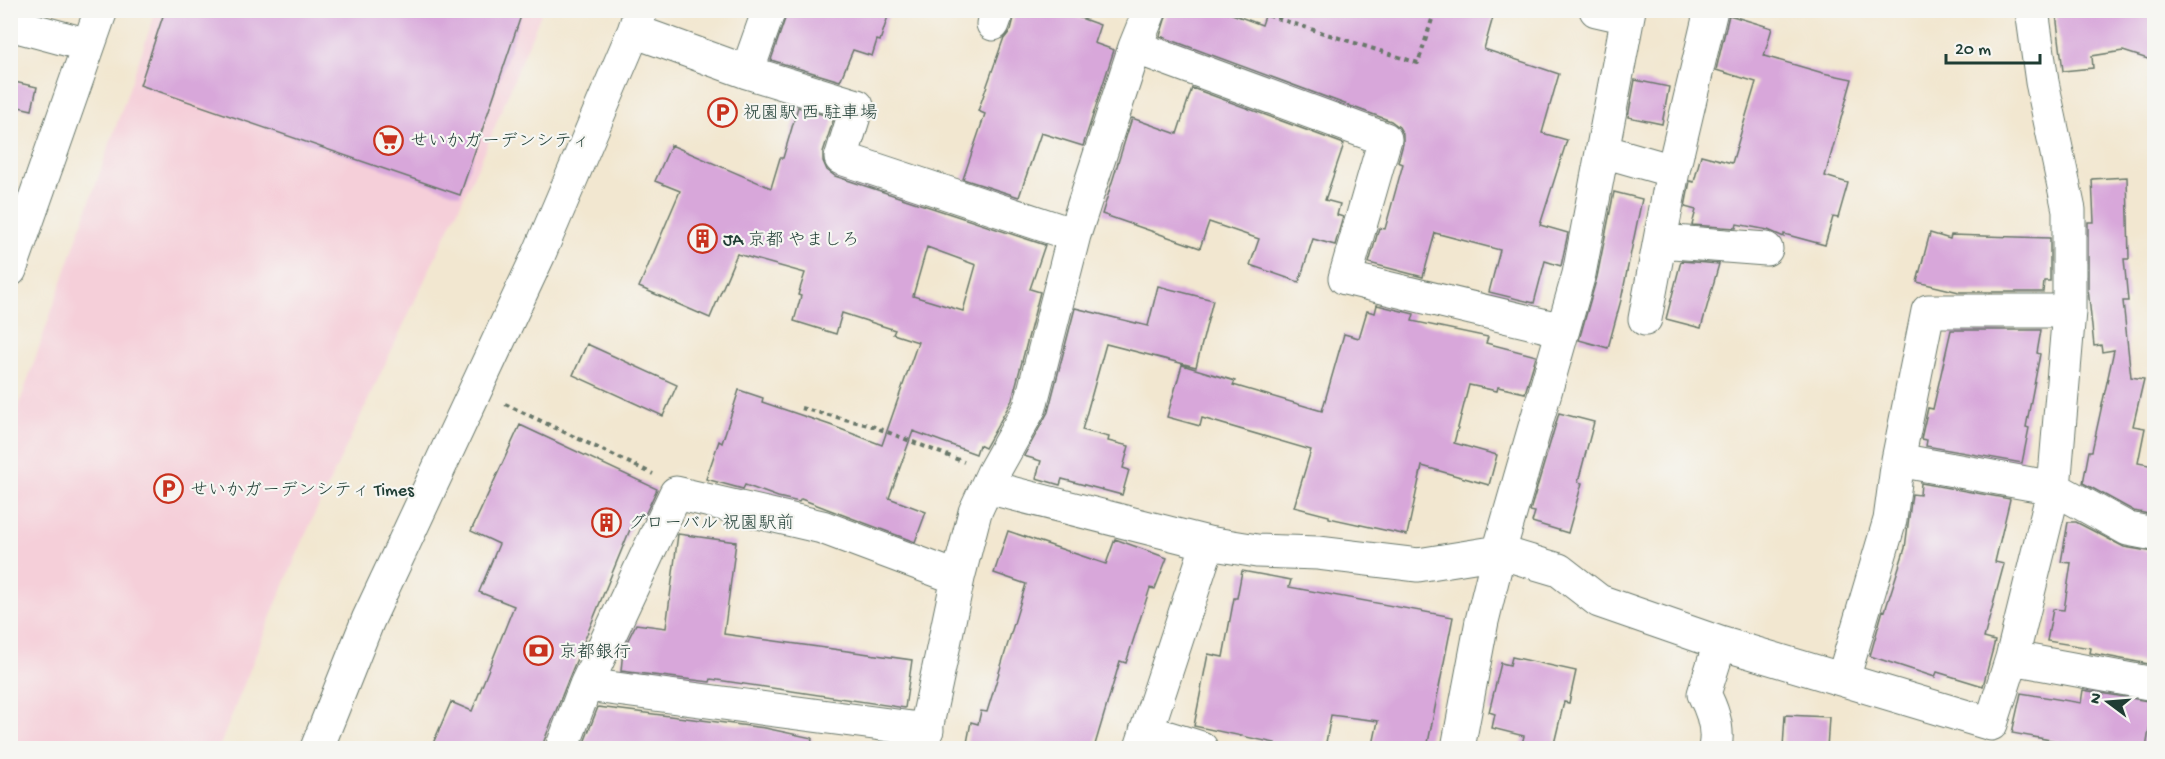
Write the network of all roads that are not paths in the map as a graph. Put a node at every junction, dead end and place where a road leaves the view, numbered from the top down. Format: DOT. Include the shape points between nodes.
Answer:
graph roads {
  1 [pos="101,10"];
  2 [pos="769,10"];
  3 [pos="1150,10"];
  4 [pos="1711,10"];
  5 [pos="2032,10"];
  6 [pos="1617,13"];
  7 [pos="637,21"];
  8 [pos="10,24"];
  9 [pos="88,45"];
  10 [pos="1135,47"];
  11 [pos="747,72"];
  12 [pos="1603,151"];
  13 [pos="1673,171"];
  14 [pos="1074,236"];
  15 [pos="1660,241"];
  16 [pos="1766,249"];
  17 [pos="13,254"];
  18 [pos="2069,311"];
  19 [pos="1645,319"];
  20 [pos="1563,330"];
  21 [pos="1898,460"];
  22 [pos="990,480"];
  23 [pos="2054,488"];
  24 [pos="2154,534"];
  25 [pos="1208,543"];
  26 [pos="1499,552"];
  27 [pos="958,578"];
  28 [pos="1720,643"];
  29 [pos="2012,658"];
  30 [pos="1844,679"];
  31 [pos="2154,684"];
  32 [pos="586,685"];
  33 [pos="925,739"];
  34 [pos="1143,740"];
  35 [pos="317,748"];
  36 [pos="562,748"];
  37 [pos="1201,748"];
  38 [pos="1458,748"];
  39 [pos="1715,748"];
  1 -- 9 [label="street"];
  2 -- 11 [label="street"];
  3 -- 10 [label="street"];
  4 -- 13 [label="street"];
  5 -- 18 [label="street" via="2042,82 2069,210"];
  6 -- 12 [label="street"];
  7 -- 11 [label="street"];
  7 -- 35 [label="street" via="543,243 368,620"];
  8 -- 9 [label="street"];
  9 -- 17 [label="street"];
  10 -- 14 [label="street"];
  10 -- 20 [label="street" via="1385,139 1345,278"];
  11 -- 14 [label="street" via="857,106 841,158"];
  12 -- 13 [label="street"];
  12 -- 20 [label="street" via="1579,274"];
  13 -- 15 [label="street"];
  14 -- 22 [label="street" via="1030,407"];
  15 -- 16 [label="street"];
  15 -- 19 [label="street"];
  18 -- 21 [label="street" via="1928,311"];
  18 -- 23 [label="street"];
  20 -- 26 [label="street"];
  21 -- 23 [label="street"];
  21 -- 30 [label="street" via="1890,520"];
  22 -- 25 [label="street"];
  22 -- 27 [label="street" via="975,512"];
  23 -- 24 [label="street" via="2128,529"];
  23 -- 29 [label="street"];
  25 -- 26 [label="street" via="1418,565"];
  25 -- 34 [label="street"];
  26 -- 28 [label="street" via="1559,570 1599,601"];
  26 -- 38 [label="street"];
  27 -- 32 [label="street" via="822,527 676,493"];
  27 -- 33 [label="street"];
  28 -- 30 [label="street"];
  28 -- 39 [label="street" via="1704,694 1716,728"];
  29 -- 30 [label="street" via="1991,724"];
  29 -- 31 [label="street"];
  32 -- 33 [label="street"];
  32 -- 36 [label="street"];
  34 -- 37 [label="street"];
}
